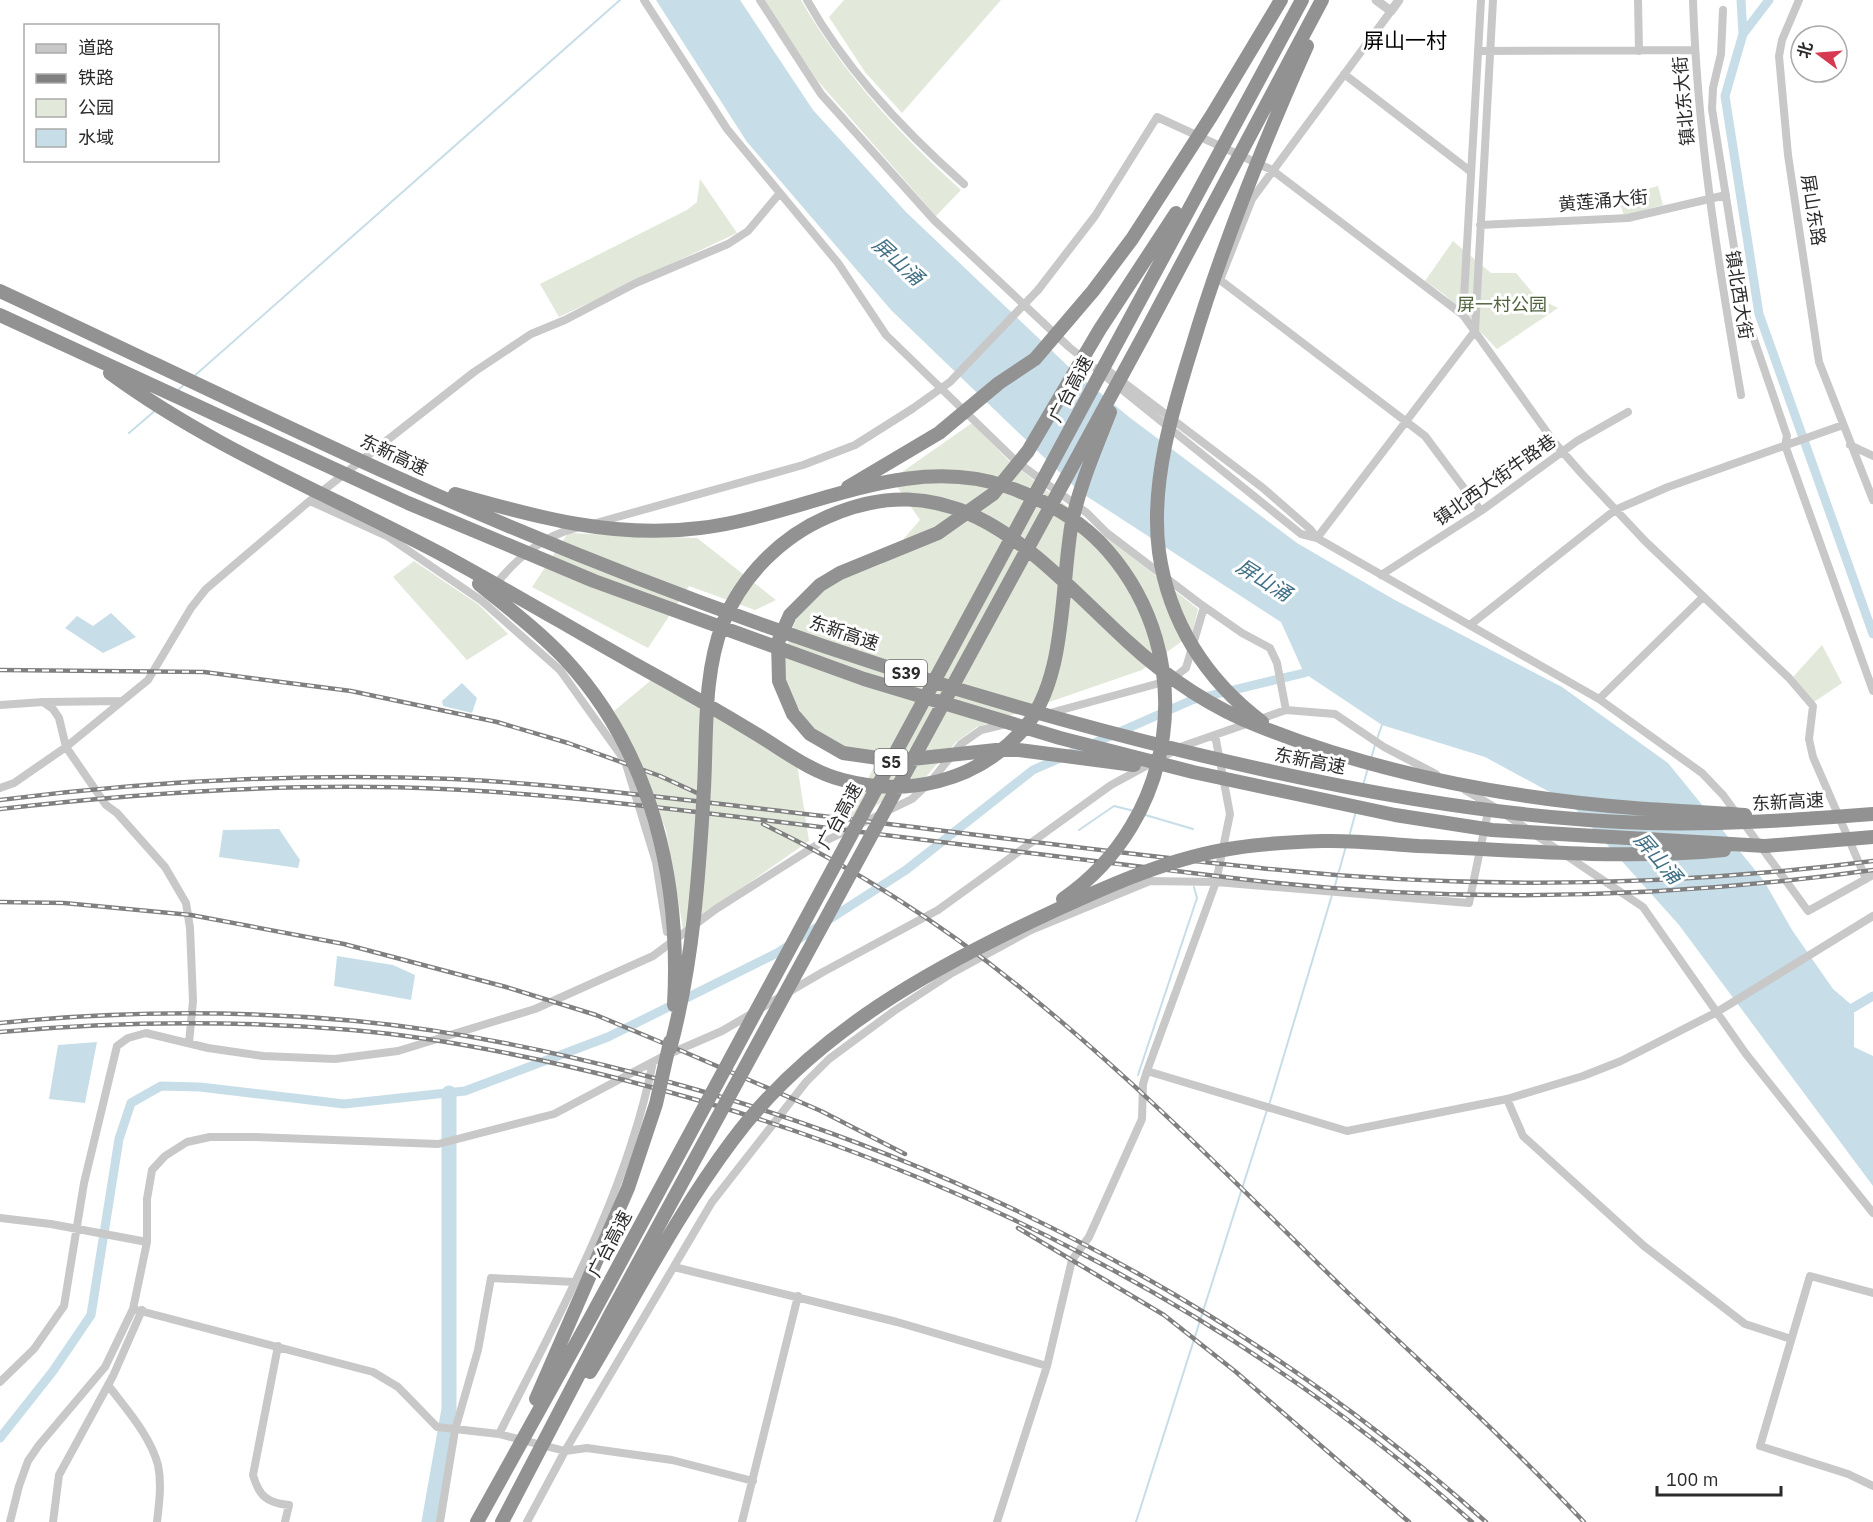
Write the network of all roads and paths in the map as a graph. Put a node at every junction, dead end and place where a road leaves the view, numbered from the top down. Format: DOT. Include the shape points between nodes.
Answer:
graph roads {
  1 [pos="644,0"];
  2 [pos="760,0"];
  3 [pos="807,0"];
  4 [pos="1281,0"];
  5 [pos="1302,0"];
  6 [pos="1322,0"];
  7 [pos="1328,0"];
  8 [pos="1376,0"];
  9 [pos="1399,0"];
  10 [pos="1481,0"];
  11 [pos="1493,0"];
  12 [pos="1638,0"];
  13 [pos="1693,0"];
  14 [pos="1799,0"];
  15 [pos="1723,10"];
  16 [pos="1390,11"];
  17 [pos="1695,50"];
  18 [pos="1478,51"];
  19 [pos="1491,51"];
  20 [pos="1639,51"];
  21 [pos="1344,74"];
  22 [pos="1240,110"];
  23 [pos="1272,170"];
  24 [pos="1470,171"];
  25 [pos="964,184"];
  26 [pos="779,194"];
  27 [pos="1726,195"];
  28 [pos="1709,200"];
  29 [pos="1480,225"];
  30 [pos="0,291"];
  31 [pos="0,315"];
  32 [pos="1463,315"];
  33 [pos="1475,331"];
  34 [pos="1145,333"];
  35 [pos="86,355"];
  36 [pos="1742,394"];
  37 [pos="1628,412"];
  38 [pos="1406,423"];
  39 [pos="1843,425"];
  40 [pos="1785,445"];
  41 [pos="1850,445"];
  42 [pos="1563,452"];
  43 [pos="1873,456"];
  44 [pos="395,476"];
  45 [pos="823,499"];
  46 [pos="1873,500"];
  47 [pos="310,501"];
  48 [pos="1615,510"];
  49 [pos="1481,511"];
  50 [pos="1317,538"];
  51 [pos="442,555"];
  52 [pos="1381,575"];
  53 [pos="1703,597"];
  54 [pos="482,601"];
  55 [pos="1204,607"];
  56 [pos="1470,625"];
  57 [pos="1873,691"];
  58 [pos="1599,699"];
  59 [pos="122,701"];
  60 [pos="43,702"];
  61 [pos="0,705"];
  62 [pos="1286,710"];
  63 [pos="1215,735"];
  64 [pos="1284,736"];
  65 [pos="66,747"];
  66 [pos="1192,772"];
  67 [pos="0,788"];
  68 [pos="1490,804"];
  69 [pos="1873,814"];
  70 [pos="1792,820"];
  71 [pos="1873,837"];
  72 [pos="1765,846"];
  73 [pos="1870,877"];
  74 [pos="1216,882"];
  75 [pos="1873,916"];
  76 [pos="1031,922"];
  77 [pos="669,944"];
  78 [pos="1717,1012"];
  79 [pos="189,1043"];
  80 [pos="670,1049"];
  81 [pos="653,1062"];
  82 [pos="1147,1071"];
  83 [pos="1507,1099"];
  84 [pos="1873,1213"];
  85 [pos="0,1218"];
  86 [pos="75,1229"];
  87 [pos="147,1242"];
  88 [pos="674,1267"];
  89 [pos="575,1282"];
  90 [pos="1873,1293"];
  91 [pos="798,1296"];
  92 [pos="138,1309"];
  93 [pos="1791,1340"];
  94 [pos="278,1346"];
  95 [pos="1047,1366"];
  96 [pos="0,1382"];
  97 [pos="108,1385"];
  98 [pos="455,1430"];
  99 [pos="499,1434"];
  100 [pos="565,1451"];
  101 [pos="505,1470"];
  102 [pos="529,1472"];
  103 [pos="753,1480"];
  104 [pos="1873,1486"];
  105 [pos="10,1522"];
  106 [pos="53,1522"];
  107 [pos="157,1522"];
  108 [pos="285,1522"];
  109 [pos="440,1522"];
  110 [pos="477,1522"];
  111 [pos="502,1522"];
  112 [pos="527,1522"];
  113 [pos="742,1522"];
  114 [pos="997,1522"];
  1 -- 26 [label="street" via="727,129"];
  2 -- 50 [label="street" via="821,94 934,220 1070,347 1256,483"];
  3 -- 25 [label="street" via="862,79 924,148"];
  4 -- 45 [label="highway, bridge" via="1132,239 1035,359 939,433"];
  5 -- 22 [label="highway, 广台高速 / S5, bridge"];
  6 -- 34 [label="highway, 广台高速 / S5, bridge"];
  7 -- 64 [label="highway, bridge" via="1250,177 1215,272 1179,388 1158,502 1164,581 1188,640 1232,698"];
  8 -- 16 [label="street"];
  9 -- 16 [label="street"];
  10 -- 18 [label="street"];
  11 -- 19 [label="street"];
  12 -- 20 [label="street"];
  13 -- 17 [label="street, 镇北东大街"];
  14 -- 39 [label="street, 屏山东路" via="1782,40 1780,92 1820,362"];
  15 -- 27 [label="street" via="1712,109"];
  16 -- 21 [label="street"];
  17 -- 20 [label="street"];
  17 -- 28 [label="street, 镇北东大街"];
  18 -- 19 [label="street"];
  18 -- 24 [label="street"];
  19 -- 20 [label="street"];
  19 -- 29 [label="street"];
  21 -- 23 [label="street"];
  21 -- 24 [label="street"];
  22 -- 66 [label="highway, bridge" via="1011,474 979,505 938,533 820,585 790,615 778,642 779,681 793,714 810,734 843,753 912,759 1019,750"];
  22 -- 101 [label="highway, 广台高速 / S5, bridge" via="598,1305"];
  23 -- 32 [label="street"];
  23 -- 38 [label="street" via="1252,199 1220,280"];
  23 -- 54 [label="street, bridge" via="1157,117 1095,216 1038,290 950,382 912,410 855,445 803,465 555,533 513,563"];
  24 -- 32 [label="street"];
  26 -- 47 [label="street" via="748,231 728,244 636,283 504,350"];
  26 -- 55 [label="street" via="838,263 886,335 1017,462"];
  27 -- 28 [label="street, 黄莲涌大街"];
  27 -- 40 [label="street" via="1744,310 1787,436"];
  28 -- 29 [label="street, 黄莲涌大街" via="1628,218"];
  28 -- 36 [label="street, 镇北西大街"];
  29 -- 33 [label="street"];
  30 -- 44 [label="highway, 东新高速 / S39, bridge"];
  31 -- 35 [label="highway, 东新高速 / S39, bridge"];
  32 -- 33 [label="street"];
  33 -- 38 [label="street"];
  33 -- 42 [label="street"];
  34 -- 51 [label="highway, bridge" via="1119,387 1080,494 1055,652 1033,716 1020,734 999,751 931,785 881,786 821,773 695,697"];
  34 -- 102 [label="highway, 广台高速 / S5, bridge" via="610,1315"];
  35 -- 51 [label="highway, bridge" via="177,419"];
  35 -- 66 [label="highway, 东新高速 / S39, bridge" via="440,517 694,619 967,711"];
  37 -- 42 [label="street, 镇北西大街牛路巷"];
  38 -- 49 [label="street" via="1425,436"];
  38 -- 50 [label="street"];
  39 -- 40 [label="street"];
  39 -- 41 [label="street, 屏山东路"];
  40 -- 48 [label="street"];
  40 -- 57 [label="street"];
  41 -- 43 [label="street"];
  41 -- 46 [label="street, 屏山东路"];
  42 -- 48 [label="street"];
  42 -- 49 [label="street, 镇北西大街牛路巷"];
  44 -- 45 [label="highway, bridge" via="529,515 618,530 707,527 764,517"];
  44 -- 70 [label="highway, 东新高速 / S39, bridge" via="592,560 726,611 906,673 1142,741 1255,768 1474,808 1642,823"];
  45 -- 76 [label="highway, bridge" via="912,477 963,477 1008,487 1055,508 1089,532 1109,551 1140,599 1162,667 1166,705 1164,734 1149,794 1134,826 1111,858 1085,884"];
  47 -- 54 [label="street" via="387,536"];
  47 -- 59 [label="street" via="206,590 148,680"];
  48 -- 53 [label="street"];
  48 -- 56 [label="street"];
  49 -- 52 [label="street, 镇北西大街牛路巷"];
  50 -- 52 [label="street"];
  51 -- 80 [label="highway, bridge" via="565,658 630,752 650,803 674,915"];
  52 -- 56 [label="street"];
  53 -- 58 [label="street"];
  53 -- 73 [label="street" via="1813,706 1809,739 1813,757"];
  54 -- 77 [label="street" via="560,670 626,761 656,862"];
  55 -- 62 [label="street" via="1273,652"];
  55 -- 77 [label="street" via="1186,668 1170,680 981,730 961,744 912,799 817,845"];
  56 -- 58 [label="street"];
  58 -- 73 [label="street" via="1702,773 1723,795 1808,911"];
  59 -- 60 [label="street"];
  59 -- 65 [label="street"];
  60 -- 61 [label="street"];
  60 -- 65 [label="street" via="59,718"];
  62 -- 63 [label="street"];
  62 -- 68 [label="street" via="1335,714 1384,747"];
  63 -- 74 [label="street" via="1230,814"];
  63 -- 81 [label="street" via="1183,746 1112,785 938,910 722,1031"];
  64 -- 70 [label="highway, bridge" via="1383,766 1512,793 1633,808"];
  64 -- 80 [label="highway, bridge" via="1226,711 1168,675 1041,558 984,519 936,504 897,501 853,507 821,519 786,541 754,571 731,606 716,645 709,685 702,820 687,967"];
  65 -- 67 [label="street" via="14,783"];
  65 -- 79 [label="street" via="105,805 117,813 165,867 186,903 193,1002"];
  66 -- 72 [label="highway, 东新高速 / S39, bridge" via="1492,830"];
  68 -- 74 [label="street" via="1469,903"];
  68 -- 78 [label="street" via="1643,907"];
  69 -- 70 [label="highway, 东新高速 / S39, bridge"];
  71 -- 72 [label="highway, 东新高速 / S39, bridge"];
  72 -- 76 [label="highway, bridge" via="1668,856 1326,841 1234,848 1162,866 1093,892"];
  74 -- 82 [label="street"];
  74 -- 88 [label="street" via="1158,879 1139,883 1030,930 952,973 873,1025 806,1082 712,1202"];
  75 -- 78 [label="street"];
  76 -- 102 [label="highway, bridge" via="984,944 868,1012 798,1067 733,1139 678,1221"];
  77 -- 79 [label="street" via="653,956 535,1009 398,1051 335,1059 263,1056"];
  78 -- 83 [label="street" via="1621,1061"];
  78 -- 84 [label="street"];
  79 -- 86 [label="street" via="146,1033 117,1046"];
  80 -- 101 [label="highway, bridge" via="628,1188"];
  81 -- 87 [label="street" via="554,1114 438,1144 255,1137 210,1137 187,1142 152,1170"];
  81 -- 89 [label="street" via="628,1160"];
  82 -- 83 [label="street" via="1347,1131"];
  82 -- 95 [label="street" via="1142,1119 1089,1237 1072,1260"];
  83 -- 93 [label="street" via="1523,1136 1644,1246 1745,1324"];
  85 -- 86 [label="street"];
  86 -- 87 [label="street"];
  86 -- 96 [label="street" via="64,1306 34,1349"];
  87 -- 92 [label="street"];
  88 -- 91 [label="street"];
  88 -- 100 [label="street"];
  89 -- 98 [label="street" via="491,1278 478,1350"];
  89 -- 99 [label="street"];
  90 -- 93 [label="street" via="1810,1276"];
  91 -- 95 [label="street"];
  91 -- 103 [label="street"];
  92 -- 94 [label="street"];
  92 -- 97 [label="street"];
  92 -- 105 [label="street" via="105,1367 28,1461"];
  93 -- 104 [label="street" via="1760,1446"];
  94 -- 98 [label="street" via="373,1372 398,1387 437,1427"];
  94 -- 108 [label="street" via="253,1475 265,1500 289,1505"];
  95 -- 114 [label="street"];
  97 -- 106 [label="street" via="59,1474"];
  97 -- 107 [label="street" via="143,1434 158,1466"];
  98 -- 99 [label="street"];
  98 -- 109 [label="street"];
  99 -- 100 [label="street"];
  100 -- 103 [label="street" via="587,1448 672,1460"];
  100 -- 112 [label="street"];
  101 -- 110 [label="highway, 广台高速 / S5, bridge"];
  102 -- 111 [label="highway, 广台高速 / S5, bridge"];
  103 -- 113 [label="street"];
}
